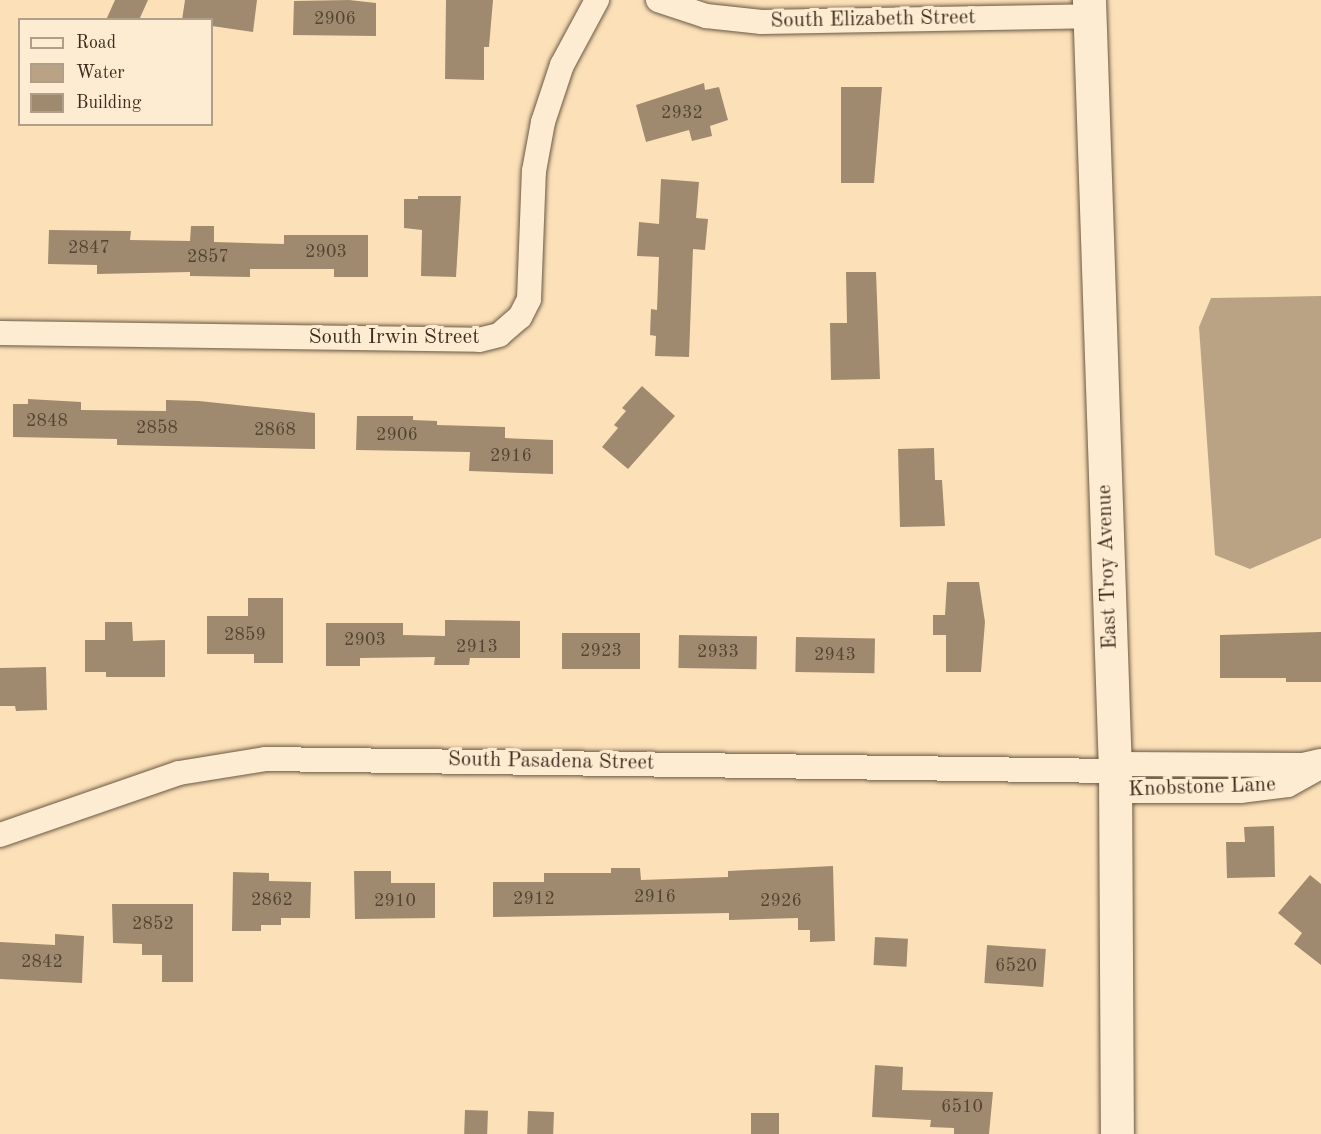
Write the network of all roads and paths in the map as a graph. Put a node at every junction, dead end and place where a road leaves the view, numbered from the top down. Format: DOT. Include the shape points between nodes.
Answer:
graph roads {
  1 [pos="597,0"];
  2 [pos="658,0"];
  3 [pos="1090,8"];
  4 [pos="0,333"];
  5 [pos="1321,761"];
  6 [pos="1321,767"];
  7 [pos="1114,775"];
  8 [pos="0,835"];
  9 [pos="1118,1134"];
  1 -- 4 [label="street, South Irwin Street" via="562,65 543,123 534,171 529,299 520,316 498,336 479,340"];
  2 -- 3 [label="street, South Elizabeth Street" via="706,16 762,22"];
  3 -- 7 [label="street, East Troy Avenue"];
  5 -- 7 [label="street, Knobstone Lane"];
  6 -- 7 [label="street, Knobstone Lane" via="1288,786 1240,791"];
  7 -- 8 [label="street, South Pasadena Street" via="265,759 179,773"];
  7 -- 9 [label="street, East Troy Avenue"];
}
